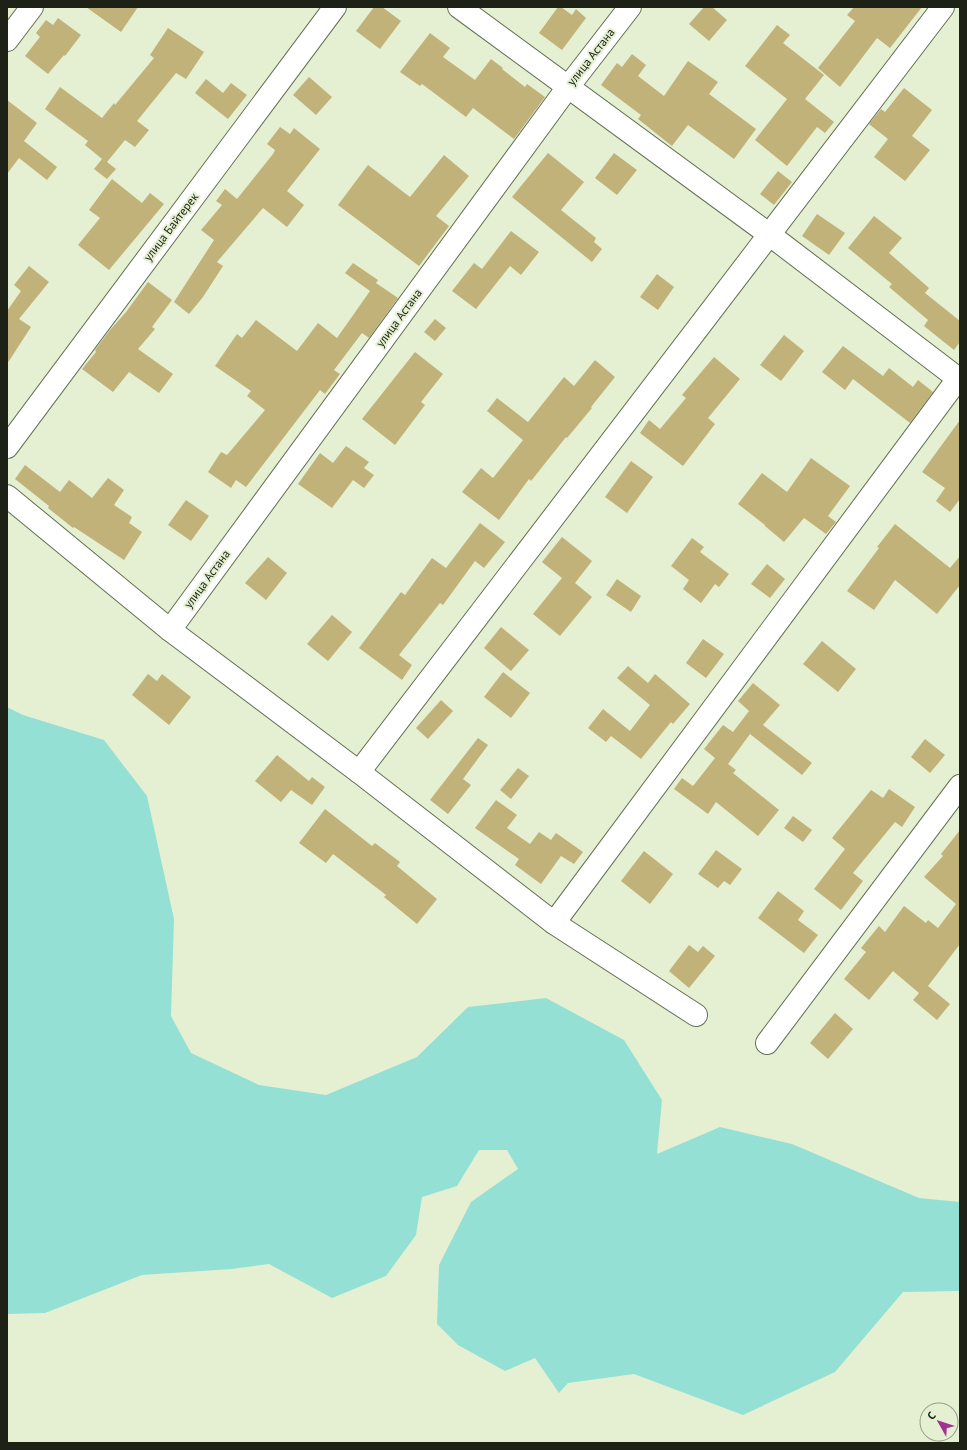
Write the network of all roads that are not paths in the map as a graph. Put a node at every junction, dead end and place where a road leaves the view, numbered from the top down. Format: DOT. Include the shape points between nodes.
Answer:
graph roads {
  1 [pos="32,7"];
  2 [pos="335,7"];
  3 [pos="459,7"];
  4 [pos="630,7"];
  5 [pos="943,7"];
  6 [pos="7,40"];
  7 [pos="568,87"];
  8 [pos="770,234"];
  9 [pos="959,378"];
  10 [pos="7,447"];
  11 [pos="7,496"];
  12 [pos="170,630"];
  13 [pos="360,772"];
  14 [pos="960,786"];
  15 [pos="554,923"];
  16 [pos="696,1015"];
  17 [pos="767,1043"];
  1 -- 6 [label="street"];
  2 -- 10 [label="street, улица Байтерек"];
  3 -- 7 [label="street"];
  4 -- 7 [label="street, улица Астана"];
  5 -- 8 [label="street"];
  7 -- 8 [label="street"];
  7 -- 12 [label="street, улица Астана"];
  8 -- 9 [label="street"];
  8 -- 13 [label="street"];
  9 -- 15 [label="street"];
  11 -- 12 [label="street"];
  12 -- 13 [label="street"];
  13 -- 15 [label="street"];
  14 -- 17 [label="street"];
  15 -- 16 [label="street"];
}
